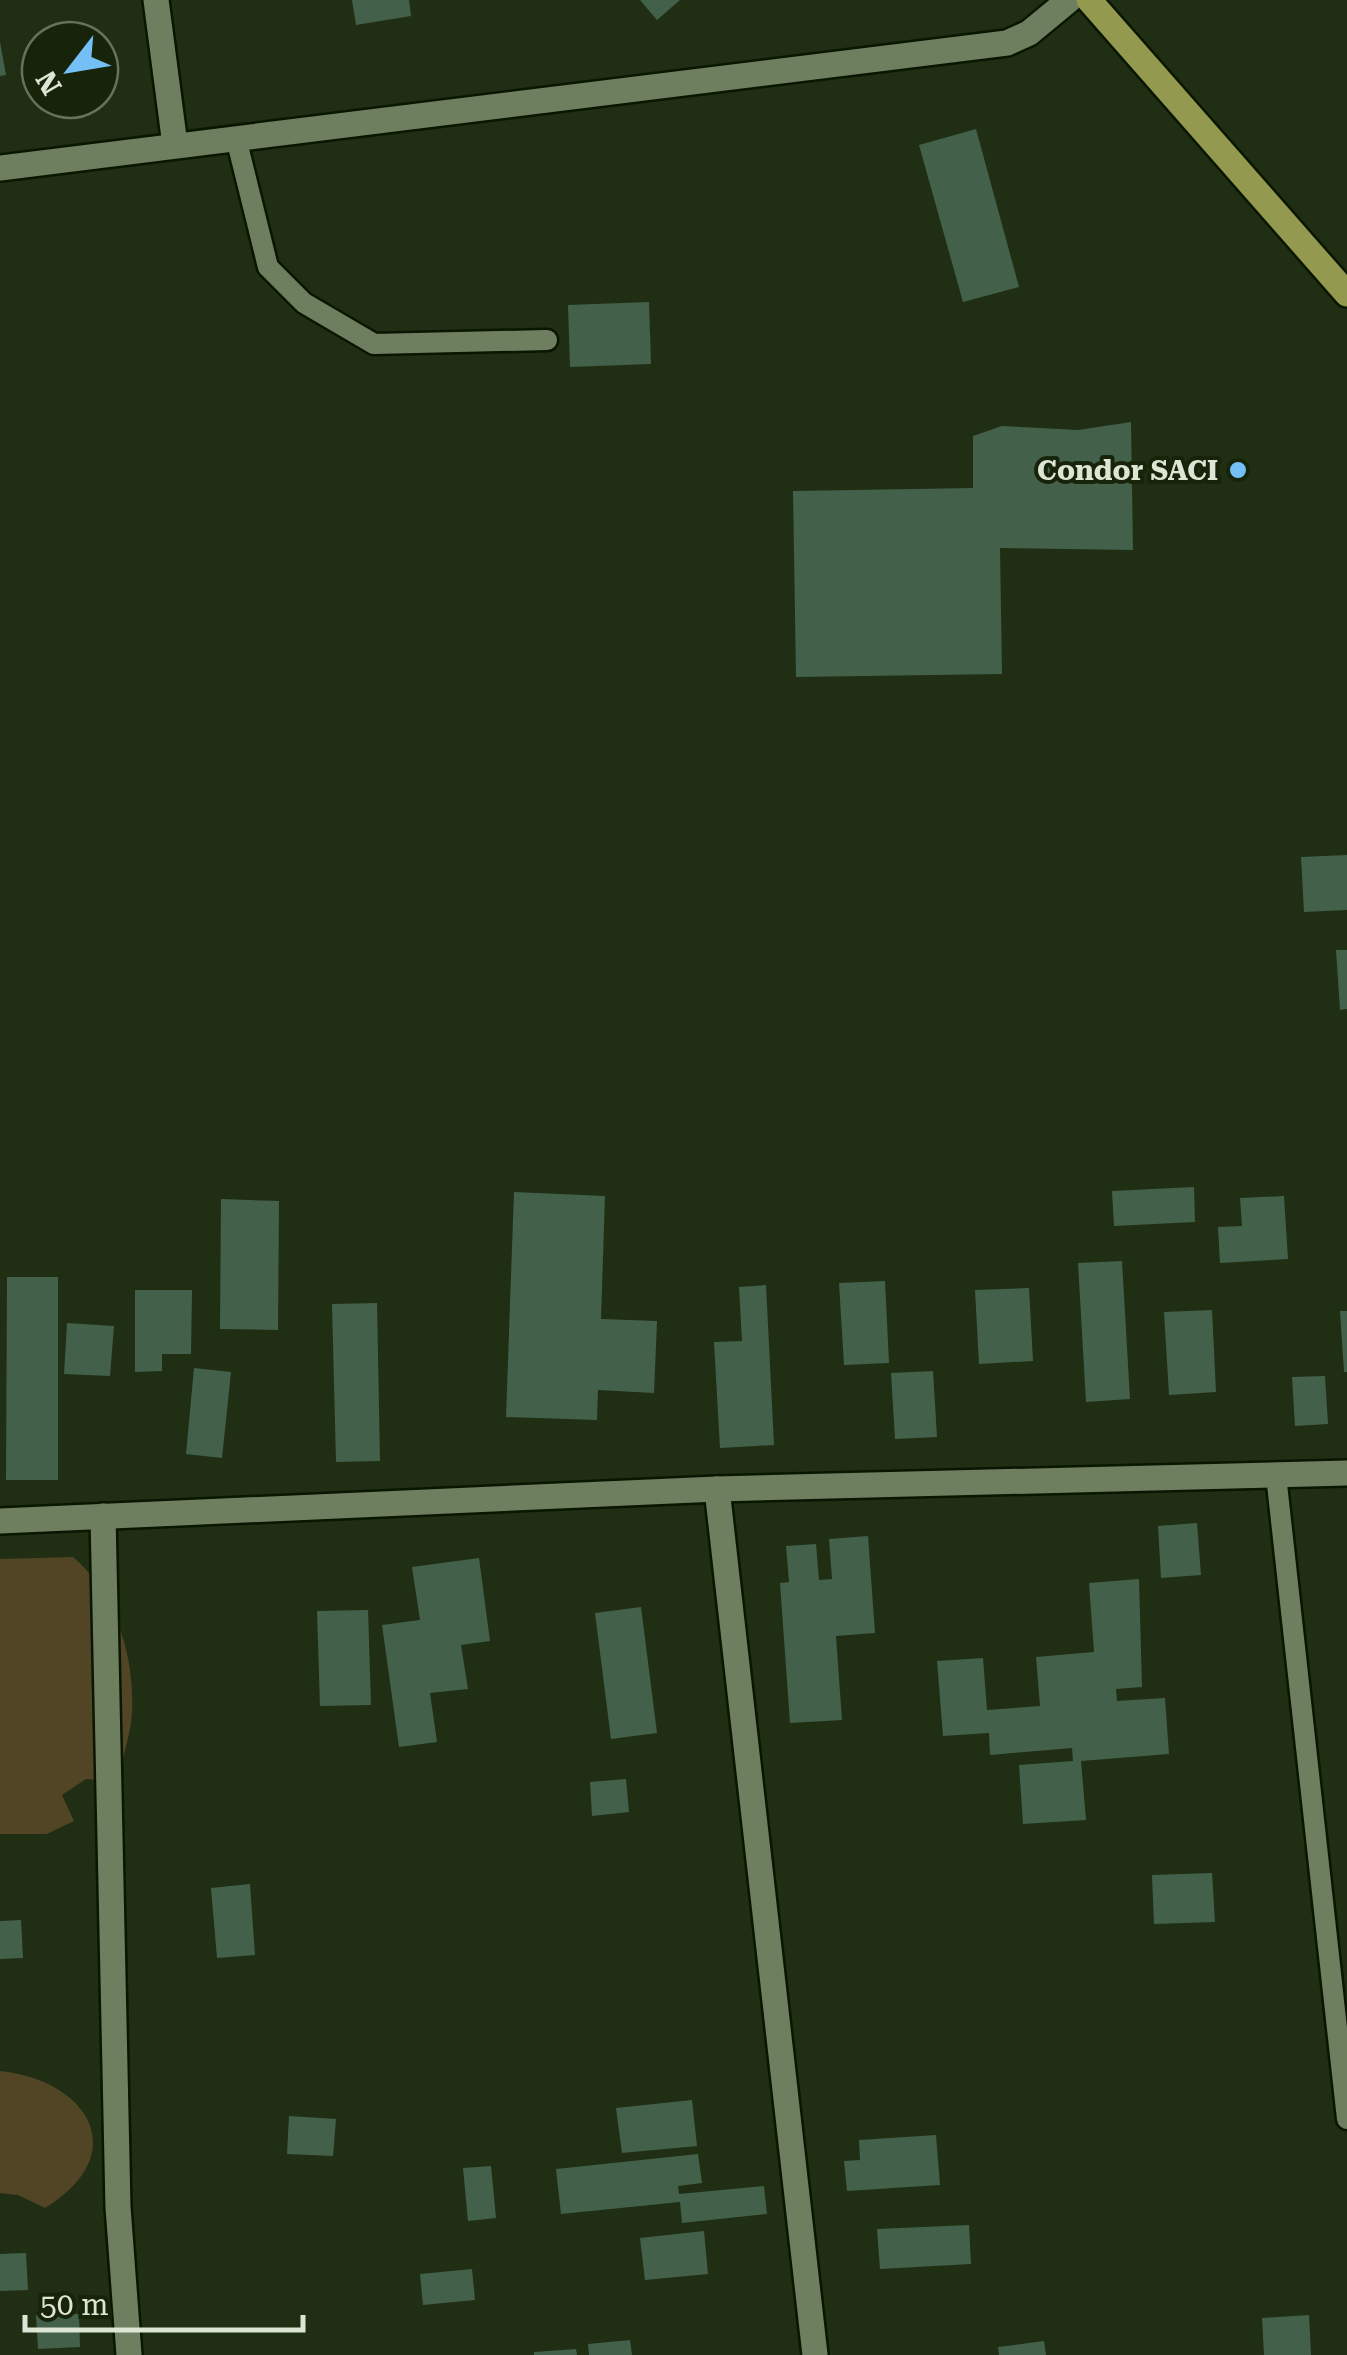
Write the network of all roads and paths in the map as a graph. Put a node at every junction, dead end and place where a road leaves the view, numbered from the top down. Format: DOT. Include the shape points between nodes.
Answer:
graph roads {
  1 [pos="156,0"];
  2 [pos="1069,0"];
  3 [pos="1089,0"];
  4 [pos="236,138"];
  5 [pos="175,146"];
  6 [pos="0,168"];
  7 [pos="1347,294"];
  8 [pos="547,340"];
  9 [pos="1347,1473"];
  10 [pos="1276,1475"];
  11 [pos="717,1489"];
  12 [pos="103,1516"];
  13 [pos="0,1521"];
  14 [pos="1347,2120"];
  15 [pos="129,2355"];
  16 [pos="815,2355"];
  1 -- 5 [label="street"];
  2 -- 4 [label="street" via="1007,42"];
  3 -- 7 [label="main road"];
  4 -- 5 [label="street"];
  4 -- 8 [label="lane" via="268,267 304,304 374,344"];
  5 -- 6 [label="street"];
  9 -- 10 [label="street"];
  10 -- 11 [label="street"];
  10 -- 14 [label="lane"];
  11 -- 12 [label="street"];
  11 -- 16 [label="street"];
  12 -- 13 [label="street"];
  12 -- 15 [label="street" via="118,2207"];
}
